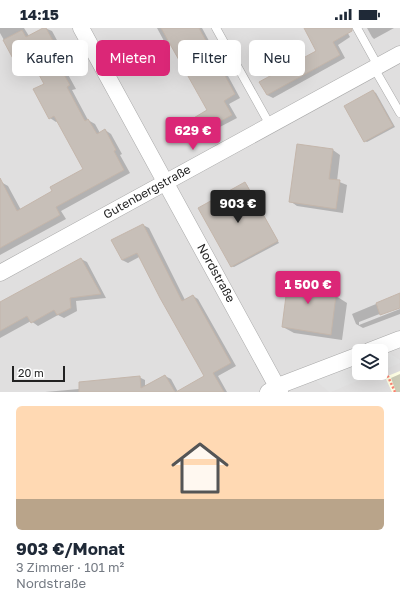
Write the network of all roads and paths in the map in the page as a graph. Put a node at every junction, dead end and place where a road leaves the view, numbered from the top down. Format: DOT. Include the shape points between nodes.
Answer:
graph roads {
  1 [pos="82,28"];
  2 [pos="216,28"];
  3 [pos="357,28"];
  4 [pos="400,54"];
  5 [pos="376,67"];
  6 [pos="400,113"];
  7 [pos="270,125"];
  8 [pos="166,182"];
  9 [pos="0,273"];
  10 [pos="400,339"];
  11 [pos="387,344"];
  12 [pos="352,358"];
  13 [pos="388,376"];
  14 [pos="276,390"];
  15 [pos="395,392"];
  1 -- 8 [label="street, Nordstraße"];
  2 -- 7 [label="lane"];
  3 -- 5 [label="lane"];
  4 -- 5 [label="street, Gutenbergstraße"];
  5 -- 6 [label="lane"];
  5 -- 7 [label="street, Gutenbergstraße"];
  7 -- 8 [label="street, Gutenbergstraße"];
  8 -- 9 [label="street, Gutenbergstraße"];
  8 -- 14 [label="street, Nordstraße"];
  10 -- 11 [label="street"];
  12 -- 14 [label="street"];
  13 -- 15 [label="path"];
}
